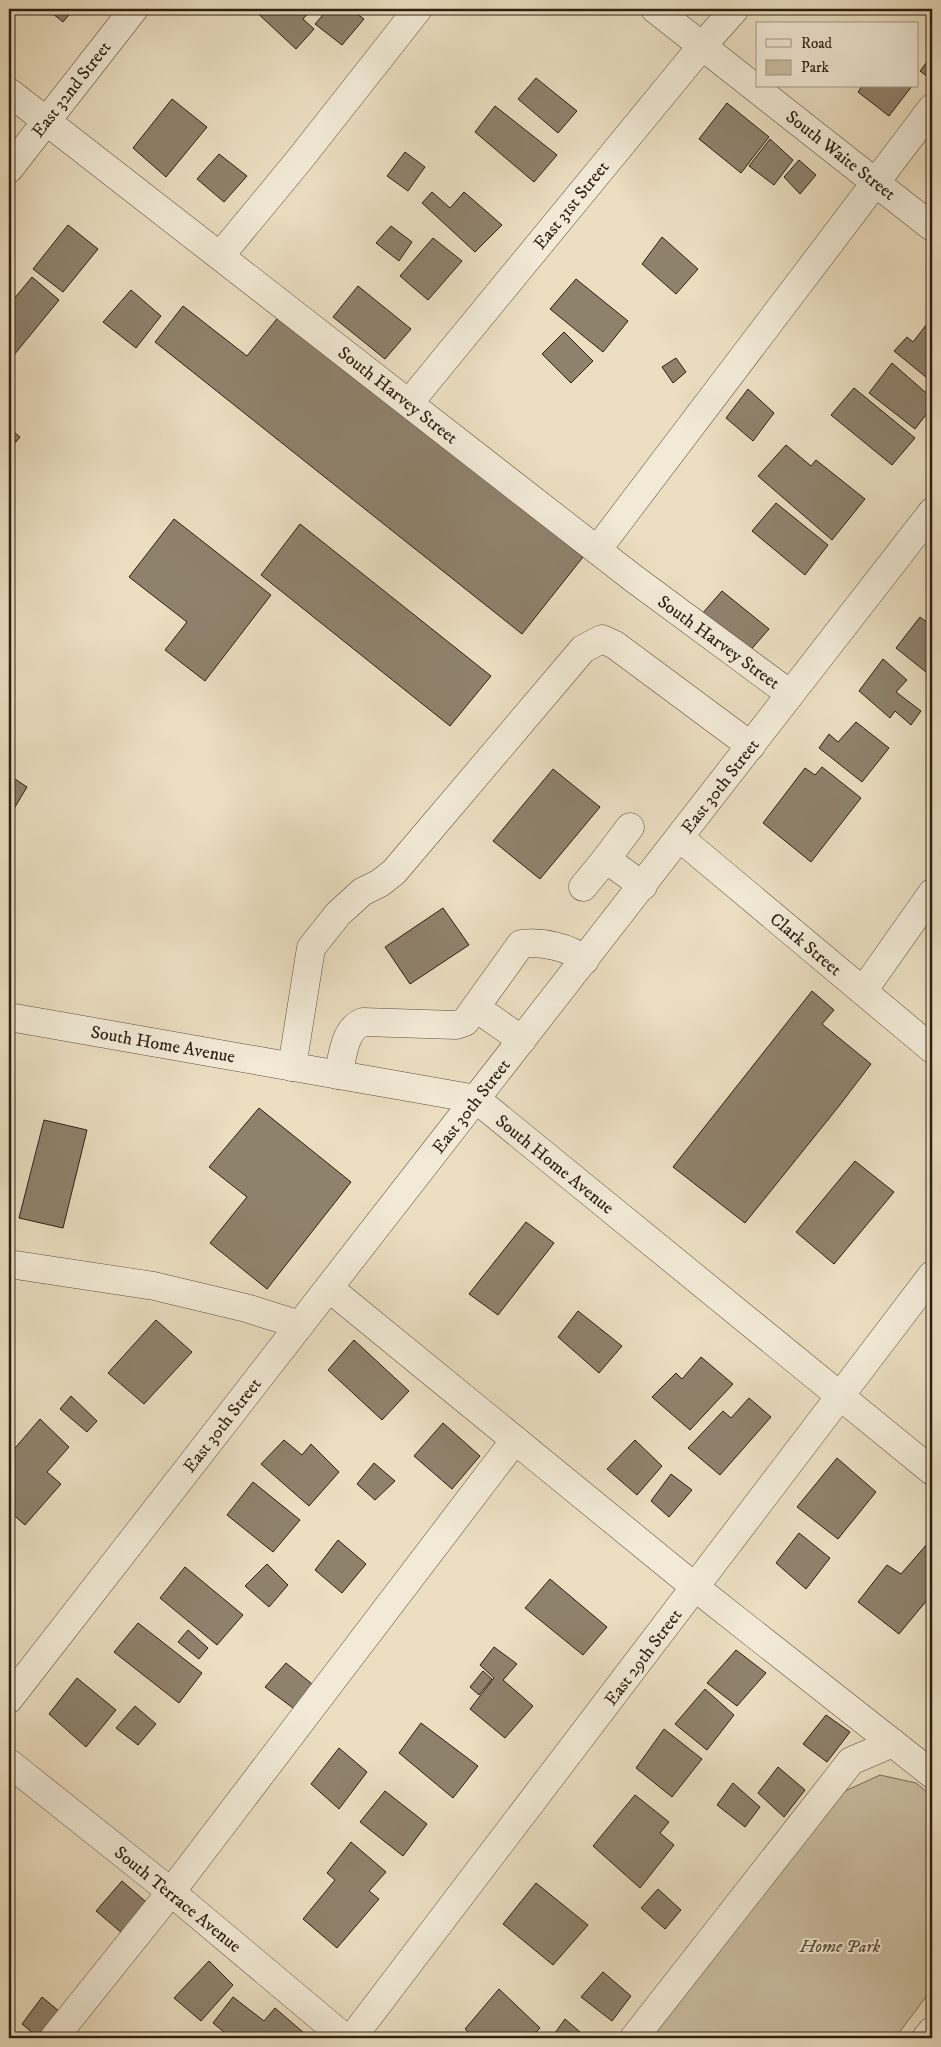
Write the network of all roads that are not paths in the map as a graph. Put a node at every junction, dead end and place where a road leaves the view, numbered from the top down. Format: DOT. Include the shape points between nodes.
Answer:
graph roads {
  1 [pos="134,9"];
  2 [pos="418,9"];
  3 [pos="655,9"];
  4 [pos="735,9"];
  5 [pos="702,46"];
  6 [pos="9,92"];
  7 [pos="932,108"];
  8 [pos="46,121"];
  9 [pos="9,169"];
  10 [pos="876,183"];
  11 [pos="932,227"];
  12 [pos="220,256"];
  13 [pos="409,403"];
  14 [pos="932,512"];
  15 [pos="597,550"];
  16 [pos="790,694"];
  17 [pos="750,746"];
  18 [pos="630,827"];
  19 [pos="680,838"];
  20 [pos="606,859"];
  21 [pos="643,886"];
  22 [pos="583,887"];
  23 [pos="932,893"];
  24 [pos="585,960"];
  25 [pos="863,991"];
  26 [pos="476,1008"];
  27 [pos="9,1017"];
  28 [pos="522,1040"];
  29 [pos="932,1049"];
  30 [pos="292,1067"];
  31 [pos="338,1075"];
  32 [pos="476,1100"];
  33 [pos="9,1264"];
  34 [pos="932,1275"];
  35 [pos="329,1288"];
  36 [pos="300,1325"];
  37 [pos="841,1396"];
  38 [pos="515,1440"];
  39 [pos="932,1471"];
  40 [pos="696,1588"];
  41 [pos="9,1698"];
  42 [pos="893,1743"];
  43 [pos="9,1763"];
  44 [pos="932,1774"];
  45 [pos="171,1892"];
  46 [pos="932,2030"];
  47 [pos="54,2038"];
  48 [pos="345,2038"];
  49 [pos="352,2038"];
  50 [pos="634,2038"];
  51 [pos="926,2038"];
  1 -- 8 [label="street, East 32nd Street"];
  2 -- 12 [label="street"];
  3 -- 5 [label="street, South Waite Street"];
  4 -- 5 [label="street, East 31st Street"];
  5 -- 10 [label="street, South Waite Street"];
  5 -- 13 [label="street, East 31st Street"];
  6 -- 8 [label="street, South Harvey Street"];
  7 -- 10 [label="street"];
  8 -- 9 [label="street, East 32nd Street"];
  8 -- 12 [label="street, South Harvey Street"];
  10 -- 11 [label="street, South Waite Street"];
  10 -- 15 [label="street"];
  12 -- 13 [label="street, South Harvey Street"];
  13 -- 15 [label="street, South Harvey Street"];
  14 -- 16 [label="street, East 30th Street"];
  15 -- 16 [label="street, South Harvey Street"];
  16 -- 17 [label="street, East 30th Street"];
  17 -- 19 [label="street, East 30th Street"];
  17 -- 30 [label="street" via="615,645 602,639 583,649 394,872 362,892 338,914 311,948"];
  18 -- 20 [label="street"];
  19 -- 21 [label="street, East 30th Street"];
  19 -- 25 [label="street, Clark Street"];
  20 -- 21 [label="street"];
  20 -- 22 [label="street"];
  21 -- 24 [label="street, East 30th Street"];
  23 -- 25 [label="street"];
  24 -- 26 [label="street" via="575,952 533,942 521,944"];
  24 -- 28 [label="street, East 30th Street"];
  25 -- 29 [label="street, Clark Street"];
  26 -- 28 [label="street"];
  26 -- 31 [label="street" via="466,1022 456,1025 355,1024 349,1033"];
  27 -- 30 [label="street, South Home Avenue"];
  28 -- 32 [label="street, East 30th Street"];
  30 -- 31 [label="street, South Home Avenue"];
  31 -- 32 [label="street, South Home Avenue"];
  32 -- 35 [label="street, East 30th Street"];
  32 -- 37 [label="street, South Home Avenue"];
  33 -- 36 [label="street" via="154,1286"];
  34 -- 37 [label="street, East 29th Street"];
  35 -- 36 [label="street, East 30th Street"];
  35 -- 38 [label="street"];
  36 -- 41 [label="street, East 30th Street"];
  37 -- 39 [label="street, South Home Avenue"];
  37 -- 40 [label="street, East 29th Street"];
  38 -- 40 [label="street"];
  38 -- 45 [label="street"];
  40 -- 42 [label="street"];
  40 -- 49 [label="street, East 29th Street"];
  42 -- 44 [label="street"];
  42 -- 50 [label="street" via="851,1760"];
  43 -- 45 [label="street, South Terrace Avenue"];
  45 -- 47 [label="street"];
  45 -- 48 [label="street, South Terrace Avenue"];
  46 -- 51 [label="street"];
}
